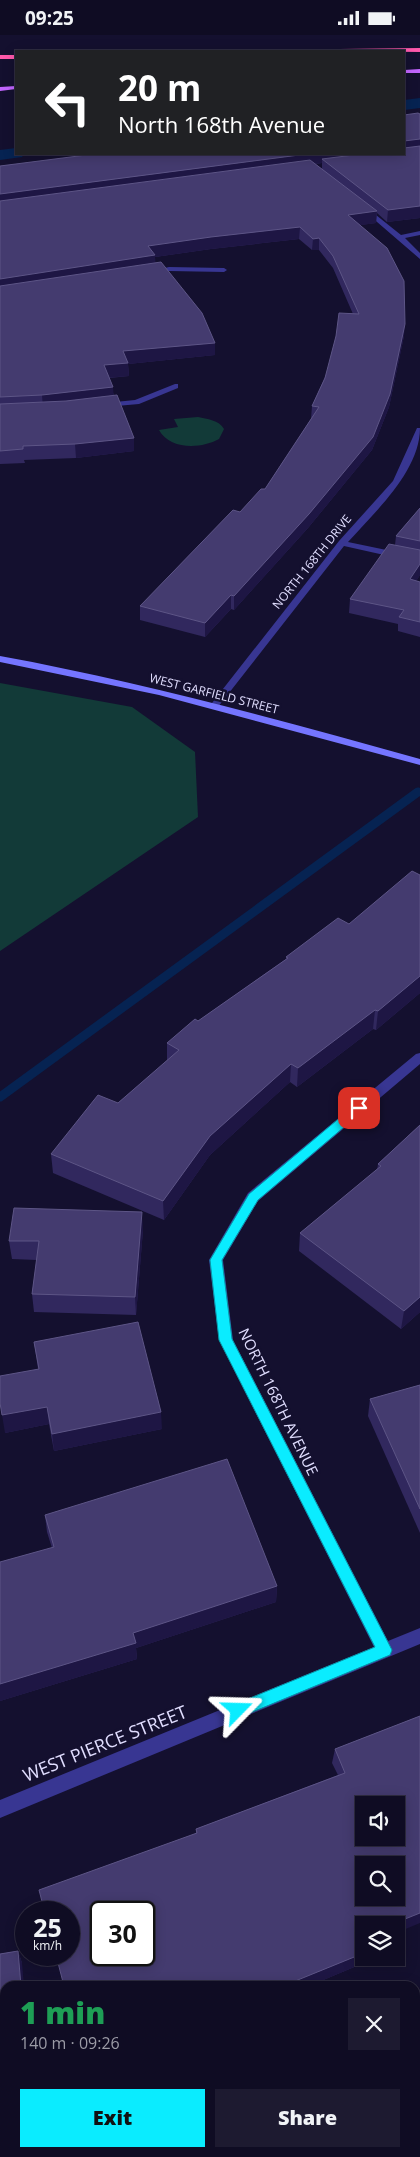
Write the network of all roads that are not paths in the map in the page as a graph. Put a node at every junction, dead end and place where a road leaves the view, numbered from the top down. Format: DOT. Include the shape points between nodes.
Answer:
graph roads {
  1 [pos="405,50"];
  2 [pos="420,50"];
  3 [pos="0,57"];
  4 [pos="15,57"];
  5 [pos="420,71"];
  6 [pos="405,72"];
  7 [pos="15,88"];
  8 [pos="0,89"];
  9 [pos="356,202"];
  10 [pos="420,233"];
  11 [pos="400,237"];
  12 [pos="420,257"];
  13 [pos="224,270"];
  14 [pos="141,273"];
  15 [pos="175,386"];
  16 [pos="99,406"];
  17 [pos="420,430"];
  18 [pos="342,543"];
  19 [pos="420,560"];
  20 [pos="0,659"];
  21 [pos="215,705"];
  22 [pos="420,762"];
  23 [pos="420,1057"];
  24 [pos="420,1636"];
  25 [pos="384,1650"];
  26 [pos="0,1809"];
  1 -- 2 [label="highway"];
  3 -- 4 [label="highway"];
  5 -- 6 [label="main road"];
  7 -- 8 [label="main road"];
  9 -- 11 [label="street"];
  10 -- 11 [label="street"];
  11 -- 12 [label="street"];
  13 -- 14 [label="street" via="169,269"];
  15 -- 16 [label="street" via="136,402"];
  17 -- 18 [label="street, NORTH 168TH DRIVE" via="397,482"];
  18 -- 19 [label="street"];
  18 -- 21 [label="street, NORTH 168TH DRIVE"];
  20 -- 21 [label="street, WEST GARFIELD STREET"];
  21 -- 22 [label="street, WEST GARFIELD STREET"];
  23 -- 25 [label="street, NORTH 168TH AVENUE" via="253,1197 216,1260 226,1340"];
  24 -- 25 [label="street, WEST PIERCE STREET"];
  25 -- 26 [label="street, WEST PIERCE STREET"];
}
